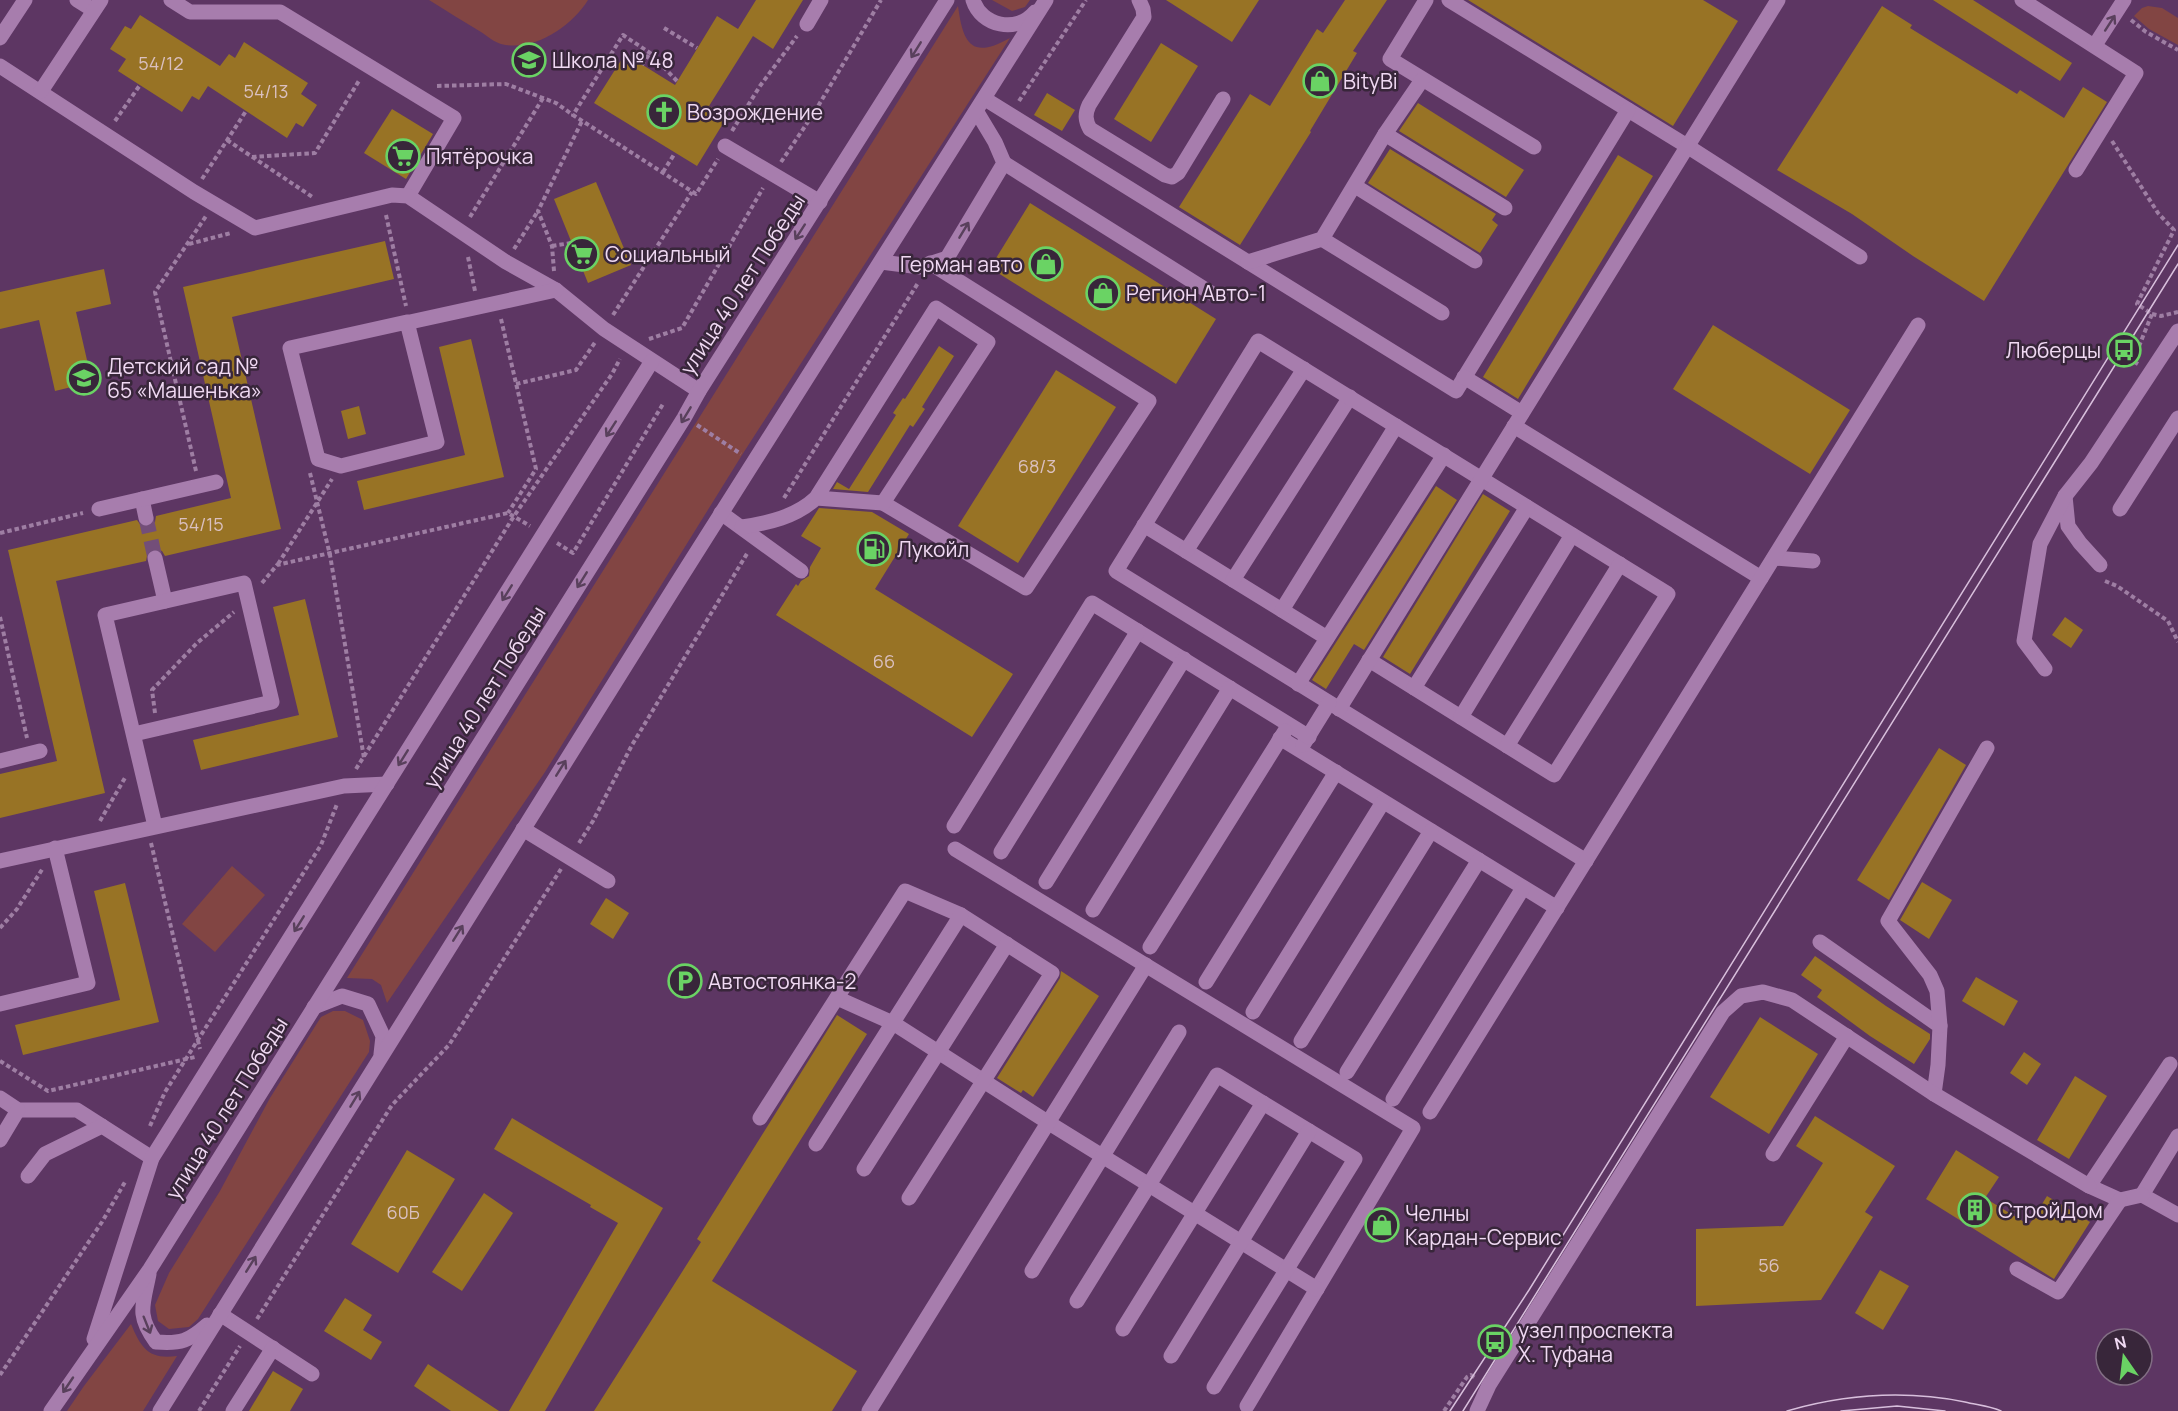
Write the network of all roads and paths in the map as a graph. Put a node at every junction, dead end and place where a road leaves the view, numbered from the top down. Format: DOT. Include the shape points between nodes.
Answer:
graph roads {
  1 [pos="25,0"];
  2 [pos="77,0"];
  3 [pos="171,0"];
  4 [pos="821,0"];
  5 [pos="947,0"];
  6 [pos="973,0"];
  7 [pos="1046,0"];
  8 [pos="1139,0"];
  9 [pos="1426,0"];
  10 [pos="1449,0"];
  11 [pos="1778,0"];
  12 [pos="2022,0"];
  13 [pos="97,5"];
  14 [pos="2121,5"];
  15 [pos="807,24"];
  16 [pos="664,28"];
  17 [pos="0,38"];
  18 [pos="2095,45"];
  19 [pos="697,48"];
  20 [pos="2178,50"];
  21 [pos="650,53"];
  22 [pos="369,65"];
  23 [pos="642,65"];
  24 [pos="0,66"];
  25 [pos="1422,80"];
  26 [pos="677,81"];
  27 [pos="140,85"];
  28 [pos="402,88"];
  29 [pos="41,91"];
  30 [pos="543,98"];
  31 [pos="1223,99"];
  32 [pos="981,106"];
  33 [pos="1628,110"];
  34 [pos="246,111"];
  35 [pos="573,115"];
  36 [pos="582,121"];
  37 [pos="2103,126"];
  38 [pos="106,134"];
  39 [pos="1385,134"];
  40 [pos="227,140"];
  41 [pos="725,146"];
  42 [pos="1687,146"];
  43 [pos="1534,147"];
  44 [pos="675,153"];
  45 [pos="252,157"];
  46 [pos="1004,163"];
  47 [pos="2076,170"];
  48 [pos="663,172"];
  49 [pos="1355,186"];
  50 [pos="194,192"];
  51 [pos="692,192"];
  52 [pos="392,195"];
  53 [pos="408,196"];
  54 [pos="820,202"];
  55 [pos="213,204"];
  56 [pos="1505,208"];
  57 [pos="333,210"];
  58 [pos="255,228"];
  59 [pos="462,231"];
  60 [pos="1322,239"];
  61 [pos="570,243"];
  62 [pos="188,244"];
  63 [pos="552,246"];
  64 [pos="467,254"];
  65 [pos="1860,257"];
  66 [pos="1475,261"];
  67 [pos="881,262"];
  68 [pos="1248,262"];
  69 [pos="930,263"];
  70 [pos="556,290"];
  71 [pos="1211,293"];
  72 [pos="497,303"];
  73 [pos="478,306"];
  74 [pos="2178,312"];
  75 [pos="1442,313"];
  76 [pos="2152,314"];
  77 [pos="409,322"];
  78 [pos="1918,325"];
  79 [pos="604,329"];
  80 [pos="2178,331"];
  81 [pos="2133,360"];
  82 [pos="652,361"];
  83 [pos="1304,369"];
  84 [pos="1464,377"];
  85 [pos="516,384"];
  86 [pos="699,391"];
  87 [pos="1350,397"];
  88 [pos="663,404"];
  89 [pos="1522,413"];
  90 [pos="2178,418"];
  91 [pos="694,423"];
  92 [pos="1396,426"];
  93 [pos="1514,426"];
  94 [pos="742,455"];
  95 [pos="1444,455"];
  96 [pos="318,459"];
  97 [pos="341,466"];
  98 [pos="1481,478"];
  99 [pos="216,482"];
  100 [pos="200,486"];
  101 [pos="2065,496"];
  102 [pos="816,498"];
  103 [pos="142,499"];
  104 [pos="317,502"];
  105 [pos="883,503"];
  106 [pos="1527,507"];
  107 [pos="99,509"];
  108 [pos="2120,509"];
  109 [pos="508,513"];
  110 [pos="721,513"];
  111 [pos="146,518"];
  112 [pos="766,524"];
  113 [pos="1144,525"];
  114 [pos="742,527"];
  115 [pos="0,532"];
  116 [pos="544,535"];
  117 [pos="1572,535"];
  118 [pos="757,537"];
  119 [pos="1186,551"];
  120 [pos="330,555"];
  121 [pos="155,558"];
  122 [pos="1774,558"];
  123 [pos="1813,561"];
  124 [pos="1620,564"];
  125 [pos="2100,564"];
  126 [pos="278,565"];
  127 [pos="801,571"];
  128 [pos="1761,579"];
  129 [pos="1233,580"];
  130 [pos="248,600"];
  131 [pos="165,601"];
  132 [pos="1282,610"];
  133 [pos="0,618"];
  134 [pos="1138,631"];
  135 [pos="1327,638"];
  136 [pos="2178,642"];
  137 [pos="1184,660"];
  138 [pos="1369,660"];
  139 [pos="2045,669"];
  140 [pos="1298,684"];
  141 [pos="1230,688"];
  142 [pos="1414,688"];
  143 [pos="1334,706"];
  144 [pos="1461,717"];
  145 [pos="1289,724"];
  146 [pos="158,729"];
  147 [pos="134,734"];
  148 [pos="1309,737"];
  149 [pos="1280,738"];
  150 [pos="1507,746"];
  151 [pos="1987,748"];
  152 [pos="1300,750"];
  153 [pos="35,752"];
  154 [pos="138,754"];
  155 [pos="364,758"];
  156 [pos="0,760"];
  157 [pos="1336,772"];
  158 [pos="387,784"];
  159 [pos="1383,802"];
  160 [pos="151,826"];
  161 [pos="954,826"];
  162 [pos="523,829"];
  163 [pos="1431,831"];
  164 [pos="90,840"];
  165 [pos="55,848"];
  166 [pos="955,849"];
  167 [pos="1001,852"];
  168 [pos="569,857"];
  169 [pos="1479,860"];
  170 [pos="0,861"];
  171 [pos="1586,861"];
  172 [pos="608,881"];
  173 [pos="1046,882"];
  174 [pos="1523,888"];
  175 [pos="1557,908"];
  176 [pos="1093,910"];
  177 [pos="961,915"];
  178 [pos="0,928"];
  179 [pos="1820,942"];
  180 [pos="1007,944"];
  181 [pos="1150,948"];
  182 [pos="1146,965"];
  183 [pos="1206,982"];
  184 [pos="837,998"];
  185 [pos="0,1004"];
  186 [pos="314,1007"];
  187 [pos="1253,1012"];
  188 [pos="893,1023"];
  189 [pos="1940,1026"];
  190 [pos="1179,1032"];
  191 [pos="1847,1036"];
  192 [pos="1301,1041"];
  193 [pos="939,1052"];
  194 [pos="381,1057"];
  195 [pos="0,1061"];
  196 [pos="2170,1064"];
  197 [pos="1347,1072"];
  198 [pos="983,1081"];
  199 [pos="1934,1094"];
  200 [pos="0,1098"];
  201 [pos="1392,1099"];
  202 [pos="1263,1103"];
  203 [pos="18,1110"];
  204 [pos="1430,1112"];
  205 [pos="760,1118"];
  206 [pos="1049,1123"];
  207 [pos="102,1126"];
  208 [pos="1309,1131"];
  209 [pos="2178,1136"];
  210 [pos="0,1140"];
  211 [pos="816,1144"];
  212 [pos="1773,1154"];
  213 [pos="1103,1156"];
  214 [pos="152,1158"];
  215 [pos="864,1169"];
  216 [pos="28,1176"];
  217 [pos="1149,1185"];
  218 [pos="2089,1186"];
  219 [pos="2142,1195"];
  220 [pos="909,1198"];
  221 [pos="2120,1200"];
  222 [pos="1195,1214"];
  223 [pos="2178,1215"];
  224 [pos="1241,1242"];
  225 [pos="150,1269"];
  226 [pos="2017,1269"];
  227 [pos="1286,1270"];
  228 [pos="1032,1271"];
  229 [pos="1317,1289"];
  230 [pos="1077,1301"];
  231 [pos="220,1314"];
  232 [pos="1124,1329"];
  233 [pos="249,1332"];
  234 [pos="273,1348"];
  235 [pos="89,1353"];
  236 [pos="1171,1356"];
  237 [pos="312,1374"];
  238 [pos="1467,1377"];
  239 [pos="1214,1387"];
  240 [pos="1247,1406"];
  241 [pos="51,1411"];
  242 [pos="160,1411"];
  243 [pos="199,1411"];
  244 [pos="233,1411"];
  245 [pos="869,1411"];
  246 [pos="1444,1411"];
  247 [pos="1477,1411"];
  1 -- 17 [label="street"];
  2 -- 13 [label="street"];
  3 -- 22 [label="street" via="190,12 280,12"];
  4 -- 15 [label="street"];
  5 -- 54 [label="street, улица 40 лет Победы, one-way"];
  6 -- 7 [label="street" via="977,11 988,21 1012,25 1029,20"];
  7 -- 32 [label="street"];
  8 -- 31 [label="street" via="1144,17 1085,113 1090,129 1172,177"];
  9 -- 25 [label="street" via="1390,59"];
  10 -- 33 [label="street"];
  11 -- 42 [label="street"];
  12 -- 18 [label="street"];
  13 -- 29 [label="street"];
  18 -- 14 [label="street, one-way"];
  14 -- 20 [label="path" via="2146,32"];
  15 -- 41 [label="path" via="760,86"];
  16 -- 19 [label="path"];
  18 -- 37 [label="street" via="2136,73"];
  21 -- 23 [label="path"];
  21 -- 26 [label="path"];
  21 -- 35 [label="path" via="623,35"];
  22 -- 28 [label="street"];
  22 -- 45 [label="path" via="315,153"];
  24 -- 29 [label="street"];
  25 -- 39 [label="street"];
  25 -- 43 [label="street"];
  27 -- 38 [label="path"];
  28 -- 30 [label="path" via="506,84"];
  28 -- 53 [label="street" via="454,118"];
  29 -- 38 [label="street"];
  30 -- 35 [label="path"];
  30 -- 59 [label="path"];
  32 -- 46 [label="street"];
  32 -- 67 [label="street"];
  32 -- 68 [label="street"];
  33 -- 42 [label="street"];
  33 -- 84 [label="street"];
  34 -- 40 [label="path"];
  35 -- 36 [label="path"];
  36 -- 48 [label="path"];
  36 -- 63 [label="path" via="538,211"];
  37 -- 47 [label="street"];
  37 -- 76 [label="path" via="2158,213 2174,230 2137,304"];
  38 -- 50 [label="street"];
  39 -- 49 [label="street"];
  39 -- 56 [label="street"];
  40 -- 45 [label="path"];
  40 -- 50 [label="path"];
  41 -- 51 [label="path" via="696,194"];
  41 -- 54 [label="street"];
  42 -- 65 [label="street"];
  42 -- 89 [label="street"];
  44 -- 48 [label="path"];
  45 -- 57 [label="path"];
  69 -- 46 [label="street, one-way" via="947,258"];
  46 -- 71 [label="street"];
  48 -- 51 [label="path"];
  49 -- 60 [label="street"];
  49 -- 66 [label="street"];
  50 -- 55 [label="street"];
  51 -- 79 [label="path"];
  52 -- 53 [label="street"];
  52 -- 57 [label="street"];
  52 -- 77 [label="path" via="394,207 385,216"];
  53 -- 59 [label="street"];
  54 -- 86 [label="street, улица 40 лет Победы, one-way"];
  55 -- 58 [label="street"];
  55 -- 62 [label="path"];
  57 -- 58 [label="street"];
  58 -- 62 [label="path"];
  59 -- 70 [label="street"];
  60 -- 68 [label="street"];
  60 -- 75 [label="street"];
  61 -- 63 [label="path"];
  62 -- 100 [label="path" via="155,292"];
  63 -- 70 [label="path"];
  64 -- 73 [label="path"];
  67 -- 69 [label="street" via="920,267"];
  67 -- 110 [label="street"];
  68 -- 84 [label="street" via="1456,392"];
  69 -- 105 [label="street" via="1149,401 1026,588"];
  69 -- 112 [label="path"];
  70 -- 72 [label="street"];
  70 -- 79 [label="street"];
  72 -- 73 [label="street"];
  72 -- 85 [label="path"];
  73 -- 77 [label="street"];
  74 -- 76 [label="path"];
  76 -- 81 [label="path"];
  77 -- 96 [label="street" via="290,348"];
  77 -- 97 [label="street" via="437,442"];
  78 -- 122 [label="street"];
  79 -- 82 [label="street"];
  79 -- 85 [label="path" via="576,370"];
  80 -- 101 [label="street"];
  82 -- 86 [label="street"];
  82 -- 116 [label="street, one-way"];
  83 -- 87 [label="street"];
  83 -- 113 [label="street" via="1258,341"];
  83 -- 119 [label="street"];
  84 -- 89 [label="street"];
  85 -- 109 [label="path" via="536,469"];
  86 -- 186 [label="street, улица 40 лет Победы, one-way"];
  87 -- 92 [label="street"];
  87 -- 129 [label="street"];
  88 -- 116 [label="path" via="573,553"];
  89 -- 93 [label="street"];
  90 -- 108 [label="street"];
  91 -- 94 [label="path"];
  92 -- 95 [label="street"];
  92 -- 132 [label="street"];
  93 -- 98 [label="street"];
  93 -- 128 [label="street"];
  95 -- 98 [label="street"];
  95 -- 135 [label="street"];
  96 -- 97 [label="street"];
  96 -- 104 [label="path" via="308,467"];
  97 -- 104 [label="path"];
  98 -- 106 [label="street"];
  98 -- 138 [label="street"];
  99 -- 100 [label="street"];
  100 -- 103 [label="street"];
  101 -- 125 [label="street" via="2068,526"];
  101 -- 139 [label="street" via="2040,544 2024,641"];
  102 -- 105 [label="street"];
  102 -- 105 [label="street" via="936,308 988,342"];
  102 -- 112 [label="street" via="807,507"];
  103 -- 107 [label="street"];
  103 -- 111 [label="street"];
  104 -- 120 [label="path"];
  104 -- 126 [label="path"];
  106 -- 117 [label="street"];
  106 -- 142 [label="street"];
  107 -- 115 [label="path"];
  109 -- 116 [label="path"];
  109 -- 120 [label="path"];
  110 -- 114 [label="street"];
  162 -- 110 [label="street, one-way"];
  112 -- 114 [label="street"];
  113 -- 119 [label="street"];
  113 -- 140 [label="street" via="1116,571"];
  114 -- 118 [label="street"];
  116 -- 158 [label="street, one-way"];
  117 -- 124 [label="street"];
  117 -- 144 [label="street"];
  118 -- 127 [label="street"];
  118 -- 168 [label="path"];
  119 -- 129 [label="street"];
  120 -- 126 [label="path"];
  120 -- 155 [label="path"];
  121 -- 131 [label="street"];
  122 -- 123 [label="street"];
  122 -- 128 [label="street"];
  124 -- 150 [label="street"];
  124 -- 150 [label="street" via="1668,594 1554,775"];
  125 -- 136 [label="path" via="2102,580 2168,621"];
  126 -- 130 [label="path"];
  128 -- 171 [label="street"];
  129 -- 132 [label="street"];
  130 -- 131 [label="street" via="244,582"];
  130 -- 146 [label="path" via="197,643 152,690"];
  130 -- 146 [label="street" via="272,702"];
  131 -- 147 [label="street" via="105,615"];
  132 -- 135 [label="street"];
  133 -- 153 [label="path"];
  134 -- 137 [label="street"];
  134 -- 161 [label="street" via="1092,603"];
  134 -- 167 [label="street"];
  135 -- 140 [label="street"];
  137 -- 141 [label="street"];
  137 -- 173 [label="street"];
  138 -- 142 [label="street"];
  138 -- 143 [label="street"];
  140 -- 143 [label="street"];
  141 -- 145 [label="street"];
  141 -- 176 [label="street"];
  142 -- 144 [label="street"];
  143 -- 148 [label="street"];
  143 -- 171 [label="street"];
  144 -- 150 [label="street"];
  145 -- 148 [label="street"];
  145 -- 149 [label="street"];
  146 -- 147 [label="street"];
  147 -- 154 [label="street"];
  148 -- 152 [label="street"];
  149 -- 152 [label="street"];
  149 -- 181 [label="street"];
  151 -- 189 [label="street" via="1888,921 1930,975 1937,991"];
  152 -- 157 [label="street"];
  153 -- 156 [label="street"];
  154 -- 160 [label="street"];
  154 -- 164 [label="path"];
  157 -- 159 [label="street"];
  157 -- 183 [label="street"];
  158 -- 160 [label="street" via="344,786"];
  158 -- 214 [label="street, one-way"];
  159 -- 163 [label="street"];
  159 -- 187 [label="street"];
  160 -- 164 [label="street"];
  160 -- 195 [label="path" via="202,1056 48,1091"];
  162 -- 168 [label="street"];
  194 -- 162 [label="street, one-way"];
  163 -- 169 [label="street"];
  163 -- 192 [label="street"];
  164 -- 165 [label="street"];
  165 -- 170 [label="street"];
  165 -- 178 [label="path" via="18,909"];
  165 -- 185 [label="street" via="88,983"];
  166 -- 182 [label="street"];
  168 -- 172 [label="street"];
  168 -- 233 [label="path" via="449,1045 392,1105"];
  169 -- 174 [label="street"];
  169 -- 197 [label="street"];
  171 -- 175 [label="street"];
  174 -- 175 [label="street"];
  174 -- 201 [label="street"];
  175 -- 204 [label="street"];
  177 -- 180 [label="street"];
  177 -- 184 [label="street" via="905,891"];
  177 -- 188 [label="street"];
  179 -- 189 [label="street"];
  180 -- 193 [label="street"];
  180 -- 198 [label="street" via="1052,973"];
  182 -- 206 [label="street"];
  182 -- 229 [label="street" via="1413,1128"];
  184 -- 188 [label="street"];
  184 -- 205 [label="street"];
  186 -- 194 [label="street" via="342,996 368,1004 383,1036"];
  186 -- 225 [label="street, улица 40 лет Победы"];
  188 -- 193 [label="street"];
  188 -- 211 [label="street"];
  189 -- 199 [label="street"];
  190 -- 213 [label="street"];
  191 -- 199 [label="street"];
  191 -- 212 [label="street"];
  191 -- 247 [label="street" via="1792,1000 1762,992 1741,996 1724,1012 1489,1385"];
  193 -- 198 [label="street"];
  193 -- 215 [label="street"];
  231 -- 194 [label="street, one-way"];
  196 -- 218 [label="street"];
  198 -- 206 [label="street"];
  198 -- 220 [label="street"];
  199 -- 218 [label="street"];
  200 -- 203 [label="street"];
  202 -- 208 [label="street"];
  202 -- 217 [label="street" via="1217,1075"];
  202 -- 222 [label="street"];
  203 -- 207 [label="street" via="77,1110"];
  203 -- 210 [label="street"];
  206 -- 213 [label="street"];
  206 -- 245 [label="street"];
  207 -- 214 [label="street"];
  207 -- 216 [label="street" via="45,1154"];
  208 -- 224 [label="street"];
  208 -- 227 [label="street" via="1355,1159"];
  209 -- 219 [label="street"];
  213 -- 217 [label="street"];
  213 -- 228 [label="street"];
  214 -- 235 [label="street"];
  217 -- 222 [label="street"];
  217 -- 230 [label="street"];
  218 -- 221 [label="street"];
  219 -- 221 [label="street"];
  219 -- 223 [label="street"];
  221 -- 226 [label="street" via="2058,1292"];
  222 -- 224 [label="street"];
  222 -- 232 [label="street"];
  224 -- 227 [label="street"];
  224 -- 236 [label="street"];
  225 -- 231 [label="street, one-way" via="142,1311 146,1328 156,1342 175,1344 192,1338"];
  225 -- 235 [label="street, улица 40 лет Победы"];
  227 -- 229 [label="street"];
  227 -- 239 [label="street"];
  229 -- 240 [label="street"];
  231 -- 233 [label="street"];
  231 -- 242 [label="street"];
  233 -- 234 [label="street"];
  233 -- 243 [label="path"];
  234 -- 237 [label="street"];
  234 -- 244 [label="street"];
  235 -- 241 [label="street, улица 40 лет Победы, one-way"];
  238 -- 246 [label="path"];
}
